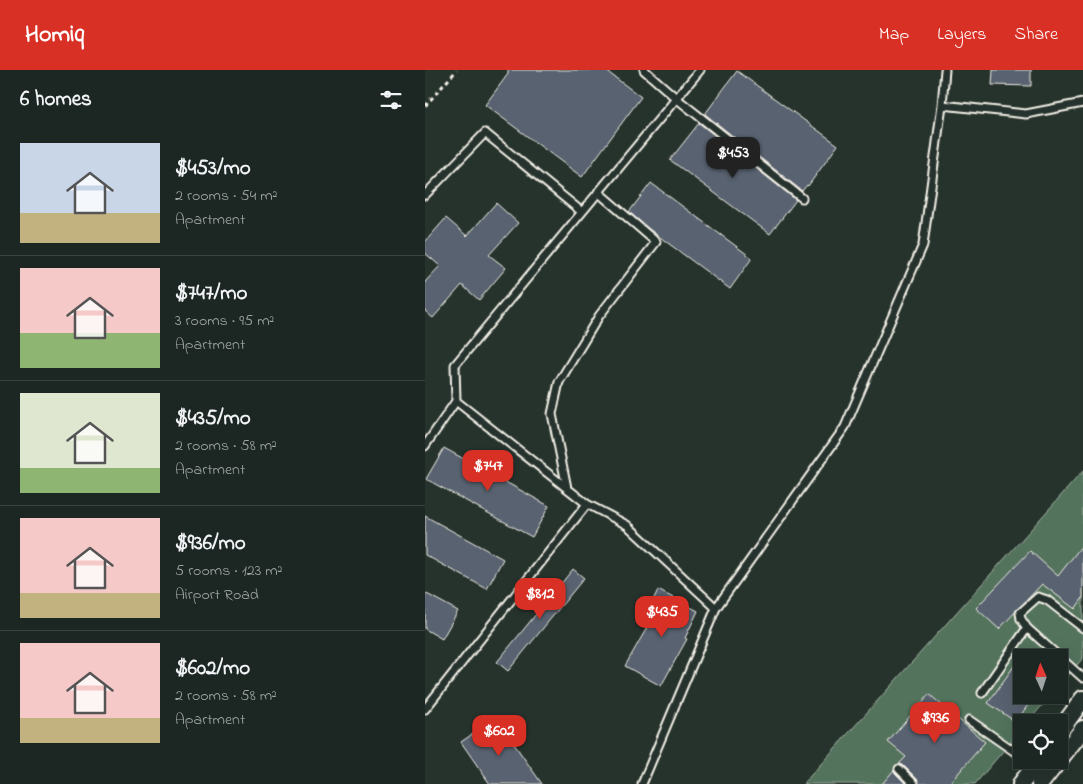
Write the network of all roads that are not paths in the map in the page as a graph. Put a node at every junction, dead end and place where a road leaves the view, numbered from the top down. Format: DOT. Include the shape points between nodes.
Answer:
graph roads {
  1 [pos="644,70"];
  2 [pos="700,70"];
  3 [pos="945,70"];
  4 [pos="677,98"];
  5 [pos="1083,103"];
  6 [pos="942,105"];
  7 [pos="599,192"];
  8 [pos="425,195"];
  9 [pos="802,198"];
  10 [pos="582,212"];
  11 [pos="456,401"];
  12 [pos="425,446"];
  13 [pos="567,488"];
  14 [pos="587,504"];
  15 [pos="716,608"];
  16 [pos="1027,628"];
  17 [pos="1083,628"];
  18 [pos="1083,678"];
  19 [pos="983,693"];
  20 [pos="1083,698"];
  21 [pos="425,709"];
  22 [pos="1068,719"];
  23 [pos="969,720"];
  24 [pos="1083,729"];
  25 [pos="1013,750"];
  26 [pos="899,769"];
  27 [pos="1030,769"];
  28 [pos="642,784"];
  29 [pos="914,784"];
  30 [pos="1021,784"];
  31 [pos="1040,784"];
  1 -- 4 [label="lane"];
  2 -- 4 [label="lane"];
  3 -- 6 [label="lane"];
  4 -- 7 [label="lane"];
  4 -- 9 [label="lane"];
  5 -- 6 [label="lane" via="1025,114"];
  6 -- 15 [label="lane" via="923,245 845,427"];
  7 -- 10 [label="lane"];
  7 -- 13 [label="lane" via="656,242 599,316 559,382 552,414"];
  8 -- 10 [label="lane" via="485,133"];
  10 -- 11 [label="lane" via="455,365"];
  11 -- 12 [label="lane"];
  11 -- 13 [label="lane"];
  13 -- 14 [label="lane"];
  14 -- 15 [label="lane" via="627,524"];
  14 -- 21 [label="lane"];
  15 -- 28 [label="lane"];
  16 -- 17 [label="lane" via="1020,613 1038,598 1047,600"];
  16 -- 18 [label="lane"];
  16 -- 19 [label="lane"];
  20 -- 22 [label="street"];
  23 -- 25 [label="lane"];
  24 -- 31 [label="street"];
  26 -- 29 [label="lane"];
  27 -- 30 [label="street"];
}
